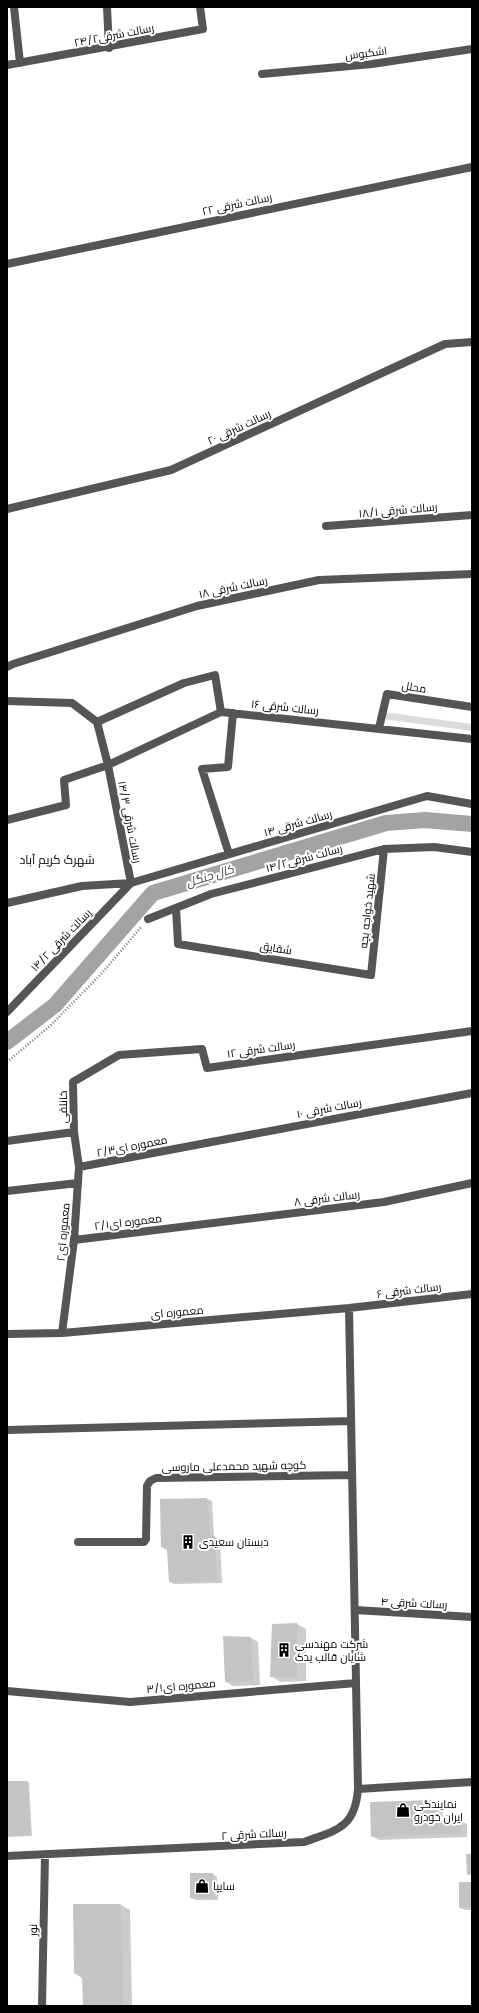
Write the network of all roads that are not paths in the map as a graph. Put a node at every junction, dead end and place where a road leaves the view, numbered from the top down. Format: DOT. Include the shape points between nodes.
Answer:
graph roads {
  1 [pos="14,7"];
  2 [pos="107,7"];
  3 [pos="200,7"];
  4 [pos="109,48"];
  5 [pos="472,49"];
  6 [pos="20,63"];
  7 [pos="7,66"];
  8 [pos="262,74"];
  9 [pos="472,167"];
  10 [pos="7,264"];
  11 [pos="472,342"];
  12 [pos="7,509"];
  13 [pos="472,515"];
  14 [pos="326,526"];
  15 [pos="472,574"];
  16 [pos="7,667"];
  17 [pos="7,701"];
  18 [pos="472,707"];
  19 [pos="221,712"];
  20 [pos="233,713"];
  21 [pos="97,722"];
  22 [pos="379,728"];
  23 [pos="472,739"];
  24 [pos="108,765"];
  25 [pos="472,804"];
  26 [pos="7,820"];
  27 [pos="384,850"];
  28 [pos="472,852"];
  29 [pos="229,854"];
  30 [pos="131,883"];
  31 [pos="7,903"];
  32 [pos="176,908"];
  33 [pos="148,919"];
  34 [pos="371,975"];
  35 [pos="7,1012"];
  36 [pos="472,1031"];
  37 [pos="73,1082"];
  38 [pos="472,1093"];
  39 [pos="74,1132"];
  40 [pos="7,1141"];
  41 [pos="190,1146"];
  42 [pos="79,1167"];
  43 [pos="78,1183"];
  44 [pos="472,1183"];
  45 [pos="7,1191"];
  46 [pos="184,1226"];
  47 [pos="74,1240"];
  48 [pos="472,1294"];
  49 [pos="349,1308"];
  50 [pos="62,1333"];
  51 [pos="7,1334"];
  52 [pos="351,1422"];
  53 [pos="7,1430"];
  54 [pos="352,1475"];
  55 [pos="78,1542"];
  56 [pos="355,1610"];
  57 [pos="472,1617"];
  58 [pos="356,1683"];
  59 [pos="7,1691"];
  60 [pos="472,1782"];
  61 [pos="358,1789"];
  62 [pos="45,1855"];
  63 [pos="7,1856"];
  64 [pos="42,2006"];
  1 -- 6 [label="street"];
  2 -- 4 [label="street"];
  3 -- 4 [label="street, رسالت شرقی۲۴/۲" via="203,29"];
  4 -- 6 [label="street, رسالت شرقی۲۴/۲"];
  5 -- 8 [label="street, اشکبوس" via="372,64"];
  6 -- 7 [label="street, رسالت شرقی۲۴/۲"];
  9 -- 10 [label="street, رسالت شرقی ۲۲"];
  11 -- 12 [label="street, رسالت شرقی ۲۰" via="446,344 171,470"];
  13 -- 14 [label="street, رسالت شرقی ۱۸/۱"];
  15 -- 16 [label="street, رسالت شرقی ۱۸" via="319,580 197,606"];
  17 -- 21 [label="street" via="72,703"];
  18 -- 22 [label="street, محلل" via="387,694"];
  19 -- 20 [label="street, رسالت شرقی ۱۶"];
  19 -- 21 [label="street" via="216,675 184,683"];
  19 -- 24 [label="street, رسالت شرقی ۱۶"];
  20 -- 22 [label="street, رسالت شرقی ۱۶"];
  20 -- 29 [label="street" via="228,767 202,769"];
  21 -- 24 [label="street, رسالت شرقی ۱۴/۳"];
  22 -- 23 [label="street, رسالت شرقی ۱۶"];
  24 -- 26 [label="street, رسالت شرقی ۱۶" via="64,780 66,804"];
  24 -- 30 [label="street, رسالت شرقی ۱۴/۳"];
  25 -- 29 [label="street, رسالت شرقی ۱۴" via="427,796"];
  27 -- 28 [label="street, رسالت شرقی۱۴/۲" via="434,847"];
  27 -- 32 [label="street, رسالت شرقی۱۴/۲" via="211,894"];
  27 -- 34 [label="street, شهید خواجه بچه"];
  29 -- 30 [label="street, رسالت شرقی ۱۴"];
  30 -- 31 [label="street, رسالت شرقی ۱۴" via="82,886"];
  30 -- 35 [label="street, رسالت شرقی ۱۴/۲"];
  32 -- 33 [label="street, رسالت شرقی۱۴/۲"];
  32 -- 34 [label="street, شقایق" via="178,944"];
  36 -- 37 [label="street, رسالت شرقی ۱۲" via="207,1068 202,1049 119,1055"];
  37 -- 39 [label="street, خانلقی"];
  38 -- 41 [label="street, رسالت شرقی ۱۰"];
  39 -- 40 [label="street"];
  39 -- 42 [label="street, معموره ای۲"];
  41 -- 42 [label="street, معموره ای۲/۳"];
  42 -- 43 [label="street, معموره ای۲"];
  43 -- 45 [label="street"];
  43 -- 47 [label="street, معموره ای۲"];
  44 -- 46 [label="street, رسالت شرقی ۸" via="384,1202"];
  46 -- 47 [label="street, معموره ای۲/۱"];
  47 -- 50 [label="street, معموره ای۲"];
  48 -- 49 [label="street, رسالت شرقی ۶"];
  49 -- 50 [label="street, معموره ای"];
  49 -- 52 [label="street, رسالت شرقی ۲"];
  50 -- 51 [label="street, معموره ای"];
  52 -- 53 [label="street"];
  52 -- 54 [label="street, رسالت شرقی ۲"];
  54 -- 55 [label="street, کوچه شهید محمدعلی ماروسی" via="156,1478 147,1486 144,1542"];
  54 -- 56 [label="street, رسالت شرقی ۲"];
  56 -- 57 [label="street, رسالت شرقی ۴"];
  56 -- 58 [label="street, رسالت شرقی ۲"];
  58 -- 59 [label="street, معموره ای۳/۱" via="130,1702"];
  58 -- 61 [label="street, رسالت شرقی ۲"];
  60 -- 61 [label="street"];
  61 -- 62 [label="street, رسالت شرقی ۲" via="357,1807 346,1825 304,1842"];
  62 -- 63 [label="street, رسالت شرقی ۲"];
  62 -- 64 [label="street, نور"];
}
